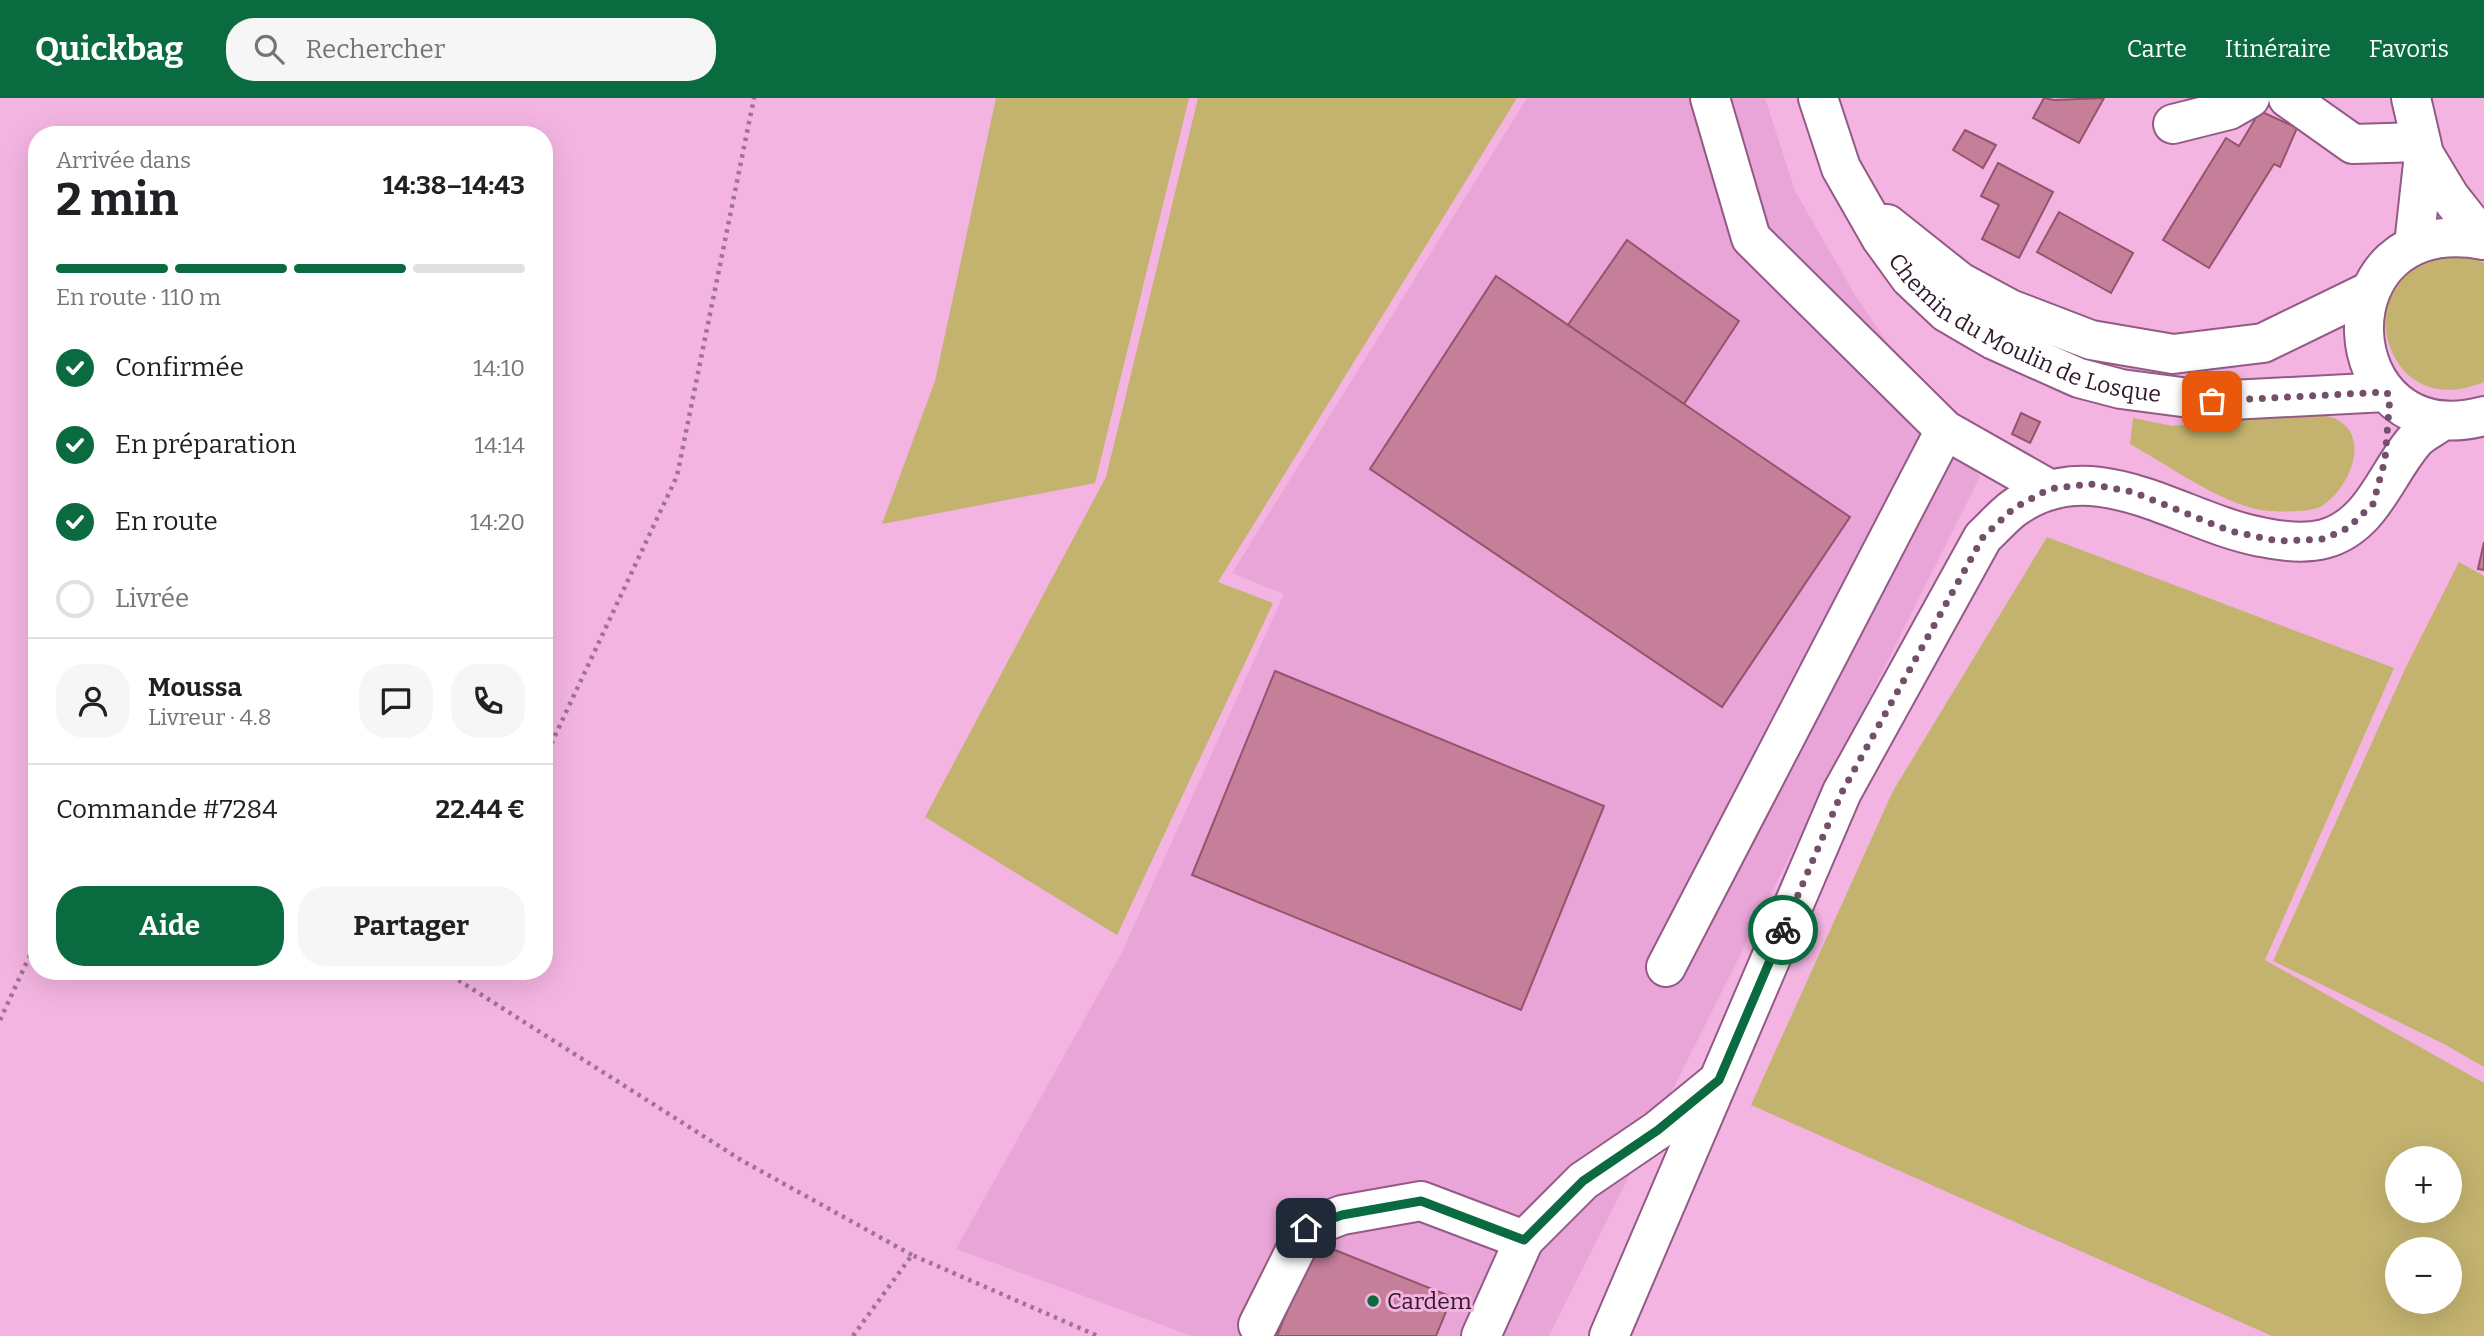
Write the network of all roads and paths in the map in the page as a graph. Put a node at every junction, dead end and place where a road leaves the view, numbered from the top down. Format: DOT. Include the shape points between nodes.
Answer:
graph roads {
  1 [pos="754,98"];
  2 [pos="1710,98"];
  3 [pos="1818,98"];
  4 [pos="2250,98"];
  5 [pos="2288,98"];
  6 [pos="2411,98"];
  7 [pos="2173,124"];
  8 [pos="2422,148"];
  9 [pos="1864,205"];
  10 [pos="2484,240"];
  11 [pos="2414,245"];
  12 [pos="2370,291"];
  13 [pos="2388,394"];
  14 [pos="2484,416"];
  15 [pos="2442,421"];
  16 [pos="1945,430"];
  17 [pos="2049,489"];
  18 [pos="2373,504"];
  19 [pos="553,740"];
  20 [pos="28,959"];
  21 [pos="1666,967"];
  22 [pos="458,980"];
  23 [pos="0,1020"];
  24 [pos="1719,1080"];
  25 [pos="1524,1240"];
  26 [pos="912,1255"];
  27 [pos="1258,1325"];
  28 [pos="853,1336"];
  29 [pos="1098,1336"];
  30 [pos="1481,1336"];
  31 [pos="1609,1336"];
  1 -- 19 [label="path" via="677,476"];
  2 -- 16 [label="street" via="1751,238"];
  3 -- 9 [label="street, Chemin du Moulin de Losque" via="1841,168"];
  4 -- 7 [label="street" via="2229,110"];
  5 -- 8 [label="street" via="2353,144"];
  6 -- 8 [label="street"];
  8 -- 10 [label="street" via="2450,197"];
  8 -- 11 [label="street"];
  9 -- 12 [label="street, Chemin du Moulin de Losque" via="1960,282 2010,309 2091,340 2173,354 2263,343"];
  9 -- 13 [label="street, Chemin du Moulin de Losque" via="1910,278 1946,312 2035,361 2079,378 2121,389 2212,401"];
  10 -- 11 [label="street" via="2437,237"];
  11 -- 12 [label="street" via="2388,264"];
  12 -- 13 [label="street" via="2362,317 2363,344 2371,370"];
  13 -- 15 [label="street" via="2414,413"];
  13 -- 18 [label="street" via="2385,460"];
  14 -- 15 [label="street"];
  15 -- 18 [label="street" via="2416,438"];
  16 -- 17 [label="street"];
  16 -- 21 [label="street"];
  17 -- 18 [label="street" via="2090,484 2133,492 2230,531 2278,541 2324,539 2348,528"];
  17 -- 24 [label="street" via="2014,508 1983,537 1842,792"];
  20 -- 23 [label="path"];
  22 -- 26 [label="path" via="741,1160"];
  24 -- 25 [label="street" via="1658,1130 1583,1181"];
  24 -- 31 [label="street"];
  25 -- 27 [label="street" via="1421,1201 1342,1215 1306,1228"];
  25 -- 30 [label="street"];
  26 -- 28 [label="path"];
  26 -- 29 [label="path"];
}
